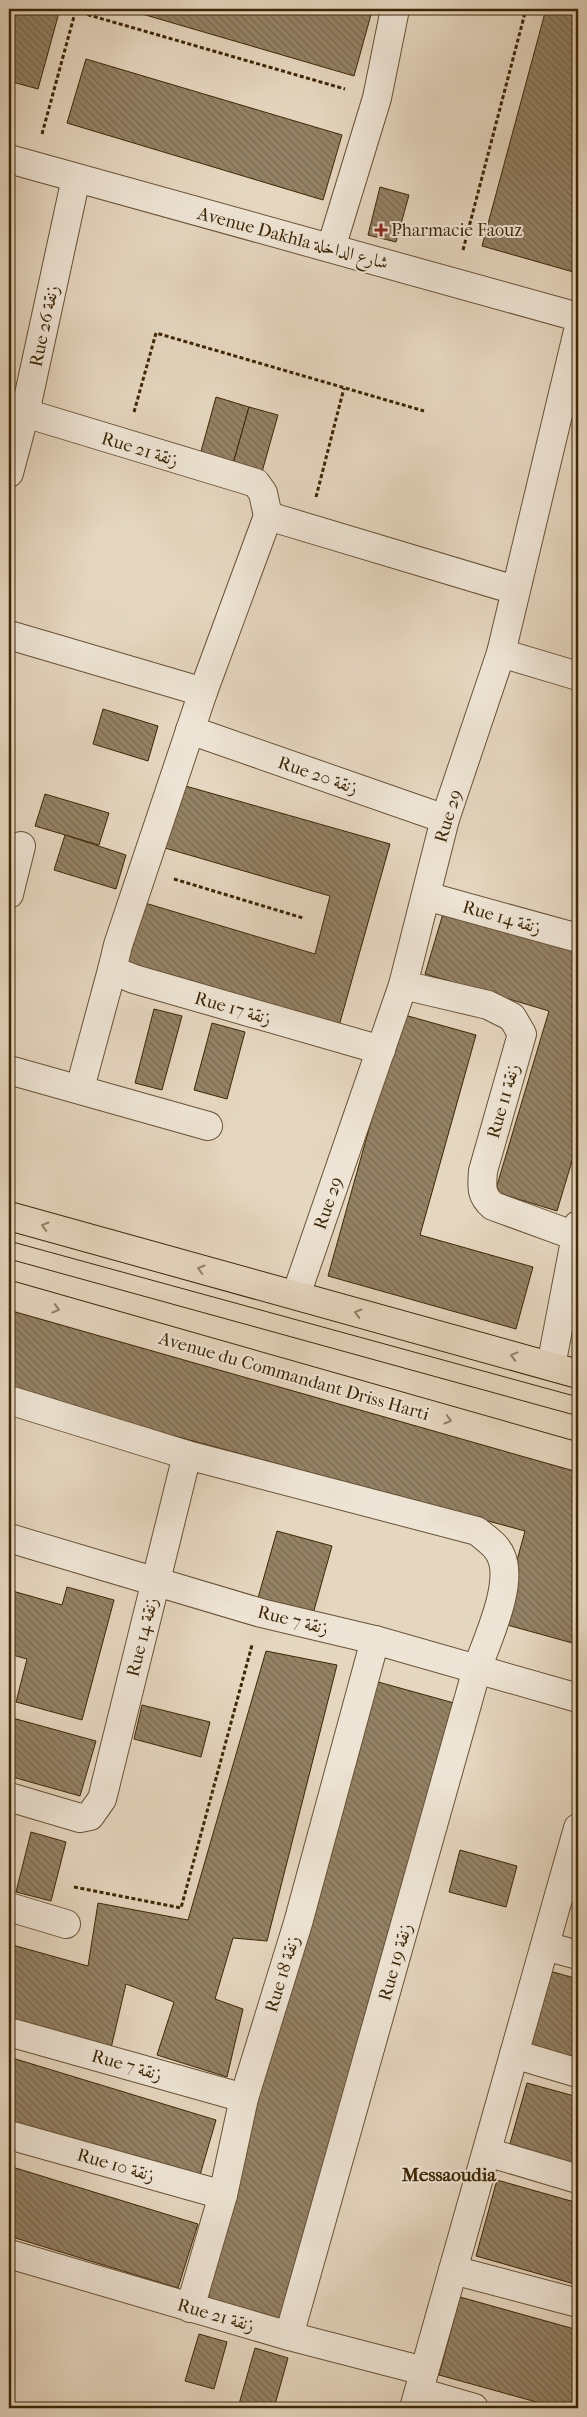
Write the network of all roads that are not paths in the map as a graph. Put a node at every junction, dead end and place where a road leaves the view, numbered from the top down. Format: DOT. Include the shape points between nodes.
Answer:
graph roads {
  1 [pos="395,9"];
  2 [pos="21,162"];
  3 [pos="76,178"];
  4 [pos="331,248"];
  5 [pos="578,317"];
  6 [pos="578,331"];
  7 [pos="25,413"];
  8 [pos="10,462"];
  9 [pos="268,516"];
  10 [pos="515,590"];
  11 [pos="9,635"];
  12 [pos="501,653"];
  13 [pos="578,676"];
  14 [pos="203,692"];
  15 [pos="190,730"];
  16 [pos="445,819"];
  17 [pos="21,846"];
  18 [pos="9,894"];
  19 [pos="426,896"];
  20 [pos="578,938"];
  21 [pos="115,957"];
  22 [pos="403,985"];
  23 [pos="381,1050"];
  24 [pos="9,1070"];
  25 [pos="80,1088"];
  26 [pos="208,1126"];
  27 [pos="9,1216"];
  28 [pos="577,1232"];
  29 [pos="9,1295"];
  30 [pos="296,1296"];
  31 [pos="551,1366"];
  32 [pos="578,1374"];
  33 [pos="9,1400"];
  34 [pos="188,1455"];
  35 [pos="578,1457"];
  36 [pos="9,1538"];
  37 [pos="155,1582"];
  38 [pos="375,1640"];
  39 [pos="477,1669"];
  40 [pos="578,1698"];
  41 [pos="9,1797"];
  42 [pos="578,1831"];
  43 [pos="9,1907"];
  44 [pos="66,1924"];
  45 [pos="545,1946"];
  46 [pos="578,1955"];
  47 [pos="9,2032"];
  48 [pos="514,2054"];
  49 [pos="578,2072"];
  50 [pos="244,2098"];
  51 [pos="9,2135"];
  52 [pos="487,2152"];
  53 [pos="578,2179"];
  54 [pos="223,2195"];
  55 [pos="9,2254"];
  56 [pos="453,2270"];
  57 [pos="578,2303"];
  58 [pos="190,2308"];
  59 [pos="289,2336"];
  60 [pos="419,2390"];
  61 [pos="474,2408"];
  1 -- 4 [label="street" via="377,98"];
  2 -- 3 [label="street, Avenue Dakhla شارع الداخلة"];
  3 -- 4 [label="street, Avenue Dakhla شارع الداخلة"];
  3 -- 7 [label="street, Rue 26 زنقة"];
  4 -- 5 [label="street, Avenue Dakhla شارع الداخلة"];
  6 -- 10 [label="street, Rue 29"];
  7 -- 8 [label="street, Rue 26 زنقة"];
  7 -- 9 [label="street, Rue 21 زنقة" via="256,484 263,493"];
  9 -- 10 [label="street"];
  9 -- 14 [label="street"];
  10 -- 12 [label="street, Rue 29"];
  11 -- 14 [label="street"];
  12 -- 13 [label="street"];
  12 -- 16 [label="street, Rue 29"];
  14 -- 15 [label="street"];
  15 -- 16 [label="street, Rue 20 زنقة"];
  15 -- 21 [label="street"];
  16 -- 19 [label="street, Rue 29"];
  17 -- 18 [label="street"];
  19 -- 20 [label="street, Rue 14 زنقة"];
  19 -- 22 [label="street, Rue 29"];
  21 -- 23 [label="street, Rue 17 زنقة" via="134,980"];
  21 -- 25 [label="street"];
  22 -- 23 [label="street, Rue 29"];
  22 -- 28 [label="street, Rue 11 زنقة" via="488,1005 512,1017 522,1034 483,1171 481,1190 493,1206"];
  23 -- 30 [label="street, Rue 29"];
  24 -- 25 [label="street"];
  25 -- 26 [label="street"];
  30 -- 27 [label="main road, one-way"];
  28 -- 31 [label="street"];
  29 -- 35 [label="main road, Avenue du Commandant Driss Harti, one-way"];
  31 -- 30 [label="main road, one-way"];
  31 -- 32 [label="main road"];
  33 -- 34 [label="street"];
  34 -- 37 [label="street, Rue 14 زنقة"];
  34 -- 39 [label="street, Rue 19 زنقة" via="477,1531 494,1545 505,1570 504,1588"];
  36 -- 37 [label="street, Rue 7 زنقة"];
  37 -- 38 [label="street, Rue 7 زنقة" via="261,1613"];
  37 -- 41 [label="street, Rue 14 زنقة" via="102,1799 90,1816 80,1818"];
  38 -- 39 [label="street, Rue 7 زنقة"];
  38 -- 50 [label="street, Rue 18 زنقة" via="298,1923"];
  39 -- 40 [label="street, Rue 7 زنقة"];
  39 -- 59 [label="street, Rue 19 زنقة"];
  42 -- 45 [label="street"];
  43 -- 44 [label="street"];
  45 -- 46 [label="street"];
  45 -- 48 [label="street"];
  47 -- 50 [label="street, Rue 7 زنقة"];
  48 -- 49 [label="street"];
  48 -- 52 [label="street"];
  50 -- 54 [label="street, Rue 18 زنقة"];
  51 -- 54 [label="street, Rue 10 زنقة"];
  52 -- 53 [label="street"];
  52 -- 56 [label="street"];
  54 -- 58 [label="street, Rue 18 زنقة"];
  55 -- 58 [label="street, Rue 21 زنقة"];
  56 -- 57 [label="street"];
  56 -- 60 [label="street"];
  58 -- 59 [label="street, Rue 21 زنقة"];
  59 -- 60 [label="street, Rue 21 زنقة"];
  60 -- 61 [label="street, Rue 21 زنقة"];
}
